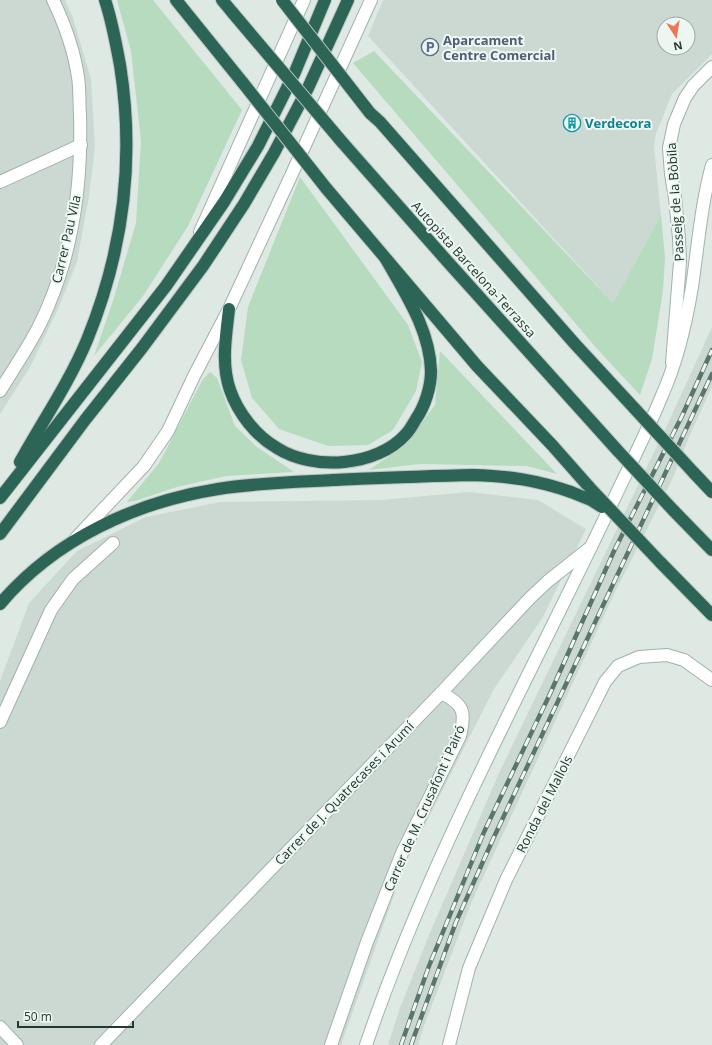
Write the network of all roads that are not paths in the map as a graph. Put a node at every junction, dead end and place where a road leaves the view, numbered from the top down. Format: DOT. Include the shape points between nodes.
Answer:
graph roads {
  1 [pos="53,0"];
  2 [pos="105,0"];
  3 [pos="176,0"];
  4 [pos="222,0"];
  5 [pos="282,0"];
  6 [pos="304,0"];
  7 [pos="325,0"];
  8 [pos="348,0"];
  9 [pos="371,0"];
  10 [pos="712,66"];
  11 [pos="81,145"];
  12 [pos="712,164"];
  13 [pos="0,182"];
  14 [pos="192,248"];
  15 [pos="386,259"];
  16 [pos="229,309"];
  17 [pos="671,373"];
  18 [pos="0,391"];
  19 [pos="712,492"];
  20 [pos="3,493"];
  21 [pos="612,512"];
  22 [pos="0,534"];
  23 [pos="74,540"];
  24 [pos="113,543"];
  25 [pos="591,546"];
  26 [pos="712,550"];
  27 [pos="0,604"];
  28 [pos="712,615"];
  29 [pos="712,680"];
  30 [pos="441,693"];
  31 [pos="0,722"];
  32 [pos="0,1027"];
  33 [pos="17,1045"];
  34 [pos="101,1045"];
  35 [pos="331,1045"];
  36 [pos="366,1045"];
  37 [pos="449,1045"];
  1 -- 11 [label="street, Carrer Pau Vila" via="72,47 79,78"];
  2 -- 20 [label="highway" via="112,23 126,111 126,167 120,225 107,284 87,340 70,376"];
  3 -- 15 [label="highway, bridge"];
  4 -- 26 [label="highway, Autopista Barcelona-Terrassa, bridge" via="446,261 618,451"];
  5 -- 19 [label="highway, Autopista Barcelona-Terrassa, bridge" via="370,113 575,344"];
  6 -- 14 [label="street"];
  7 -- 14 [label="highway" via="295,72 258,146"];
  8 -- 22 [label="highway" via="308,88 274,154 244,204 152,336"];
  9 -- 16 [label="street"];
  10 -- 17 [label="street, Passeig de la Bòbila" via="685,98 674,124 669,148 680,262"];
  11 -- 13 [label="street"];
  11 -- 18 [label="street, Carrer Pau Vila" via="77,196 57,284 38,326"];
  12 -- 17 [label="street" via="706,185 683,332"];
  14 -- 20 [label="highway" via="133,329"];
  15 -- 16 [label="highway" via="423,331 431,371 430,386 421,413 406,434 378,454 357,460 318,462 287,454 263,438 249,424 230,391 225,356"];
  15 -- 21 [label="highway, bridge" via="477,366"];
  16 -- 23 [label="street" via="168,431 144,466"];
  17 -- 25 [label="street"];
  21 -- 23 [label="highway, bridge" via="591,500 542,482 498,476 258,485 214,490 161,502 111,521"];
  21 -- 28 [label="highway, bridge"];
  23 -- 27 [label="highway" via="33,570"];
  24 -- 31 [label="street" via="73,579 51,610"];
  25 -- 30 [label="street, Carrer de J. Quatrecases i Arumí" via="530,598"];
  25 -- 36 [label="street" via="422,898"];
  29 -- 37 [label="street, Ronda del Mallols" via="684,660 667,655 639,657 618,666 604,682 506,880 469,968"];
  30 -- 34 [label="street, Carrer de J. Quatrecases i Arumí"];
  30 -- 35 [label="street, Carrer de M. Crusafont i Pairó" via="452,698 462,708 464,721 460,736 402,854 367,942"];
  32 -- 33 [label="street"];
}
